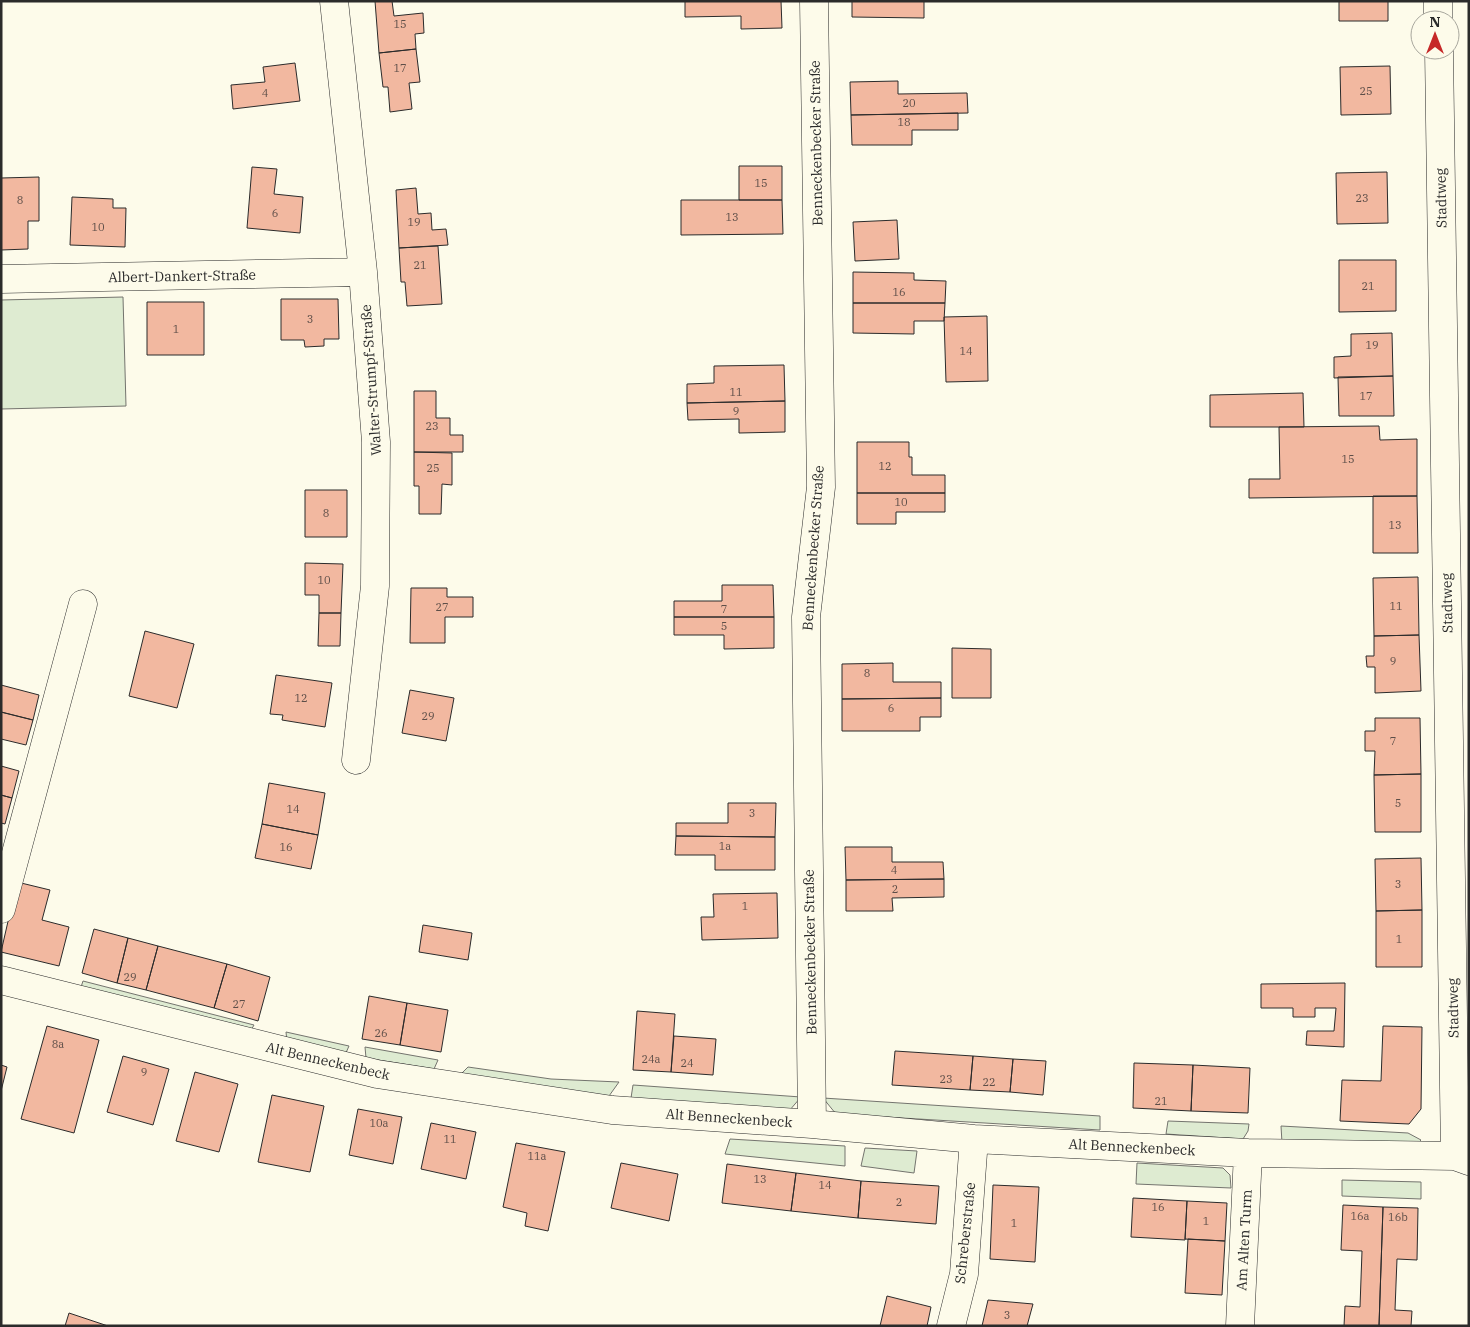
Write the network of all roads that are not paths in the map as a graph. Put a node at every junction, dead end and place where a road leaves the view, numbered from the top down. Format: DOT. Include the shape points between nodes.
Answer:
graph roads {
  1 [pos="334,1"];
  2 [pos="814,1"];
  3 [pos="1439,60"];
  4 [pos="363,272"];
  5 [pos="1,279"];
  6 [pos="83,604"];
  7 [pos="356,760"];
  8 [pos="1,909"];
  9 [pos="1,980"];
  10 [pos="812,1124"];
  11 [pos="974,1138"];
  12 [pos="1248,1153"];
  13 [pos="1462,1158"];
  14 [pos="951,1326"];
  15 [pos="1240,1326"];
  1 -- 4 [label="street, Walter-Strumpf-Straße"];
  2 -- 10 [label="street, Benneckenbecker Straße" via="820,487 806,617"];
  3 -- 13 [label="street, Stadtweg"];
  4 -- 5 [label="street, Albert-Dankert-Straße"];
  4 -- 7 [label="street, Walter-Strumpf-Straße" via="376,442 376,586"];
  6 -- 8 [label="street"];
  9 -- 10 [label="street, Alt Benneckenbeck" via="377,1074 612,1110"];
  10 -- 11 [label="street, Alt Benneckenbeck"];
  11 -- 12 [label="street, Alt Benneckenbeck"];
  11 -- 14 [label="street, Schreberstraße" via="964,1274"];
  12 -- 13 [label="street, Alt Benneckenbeck"];
  12 -- 15 [label="street, Am Alten Turm"];
}
